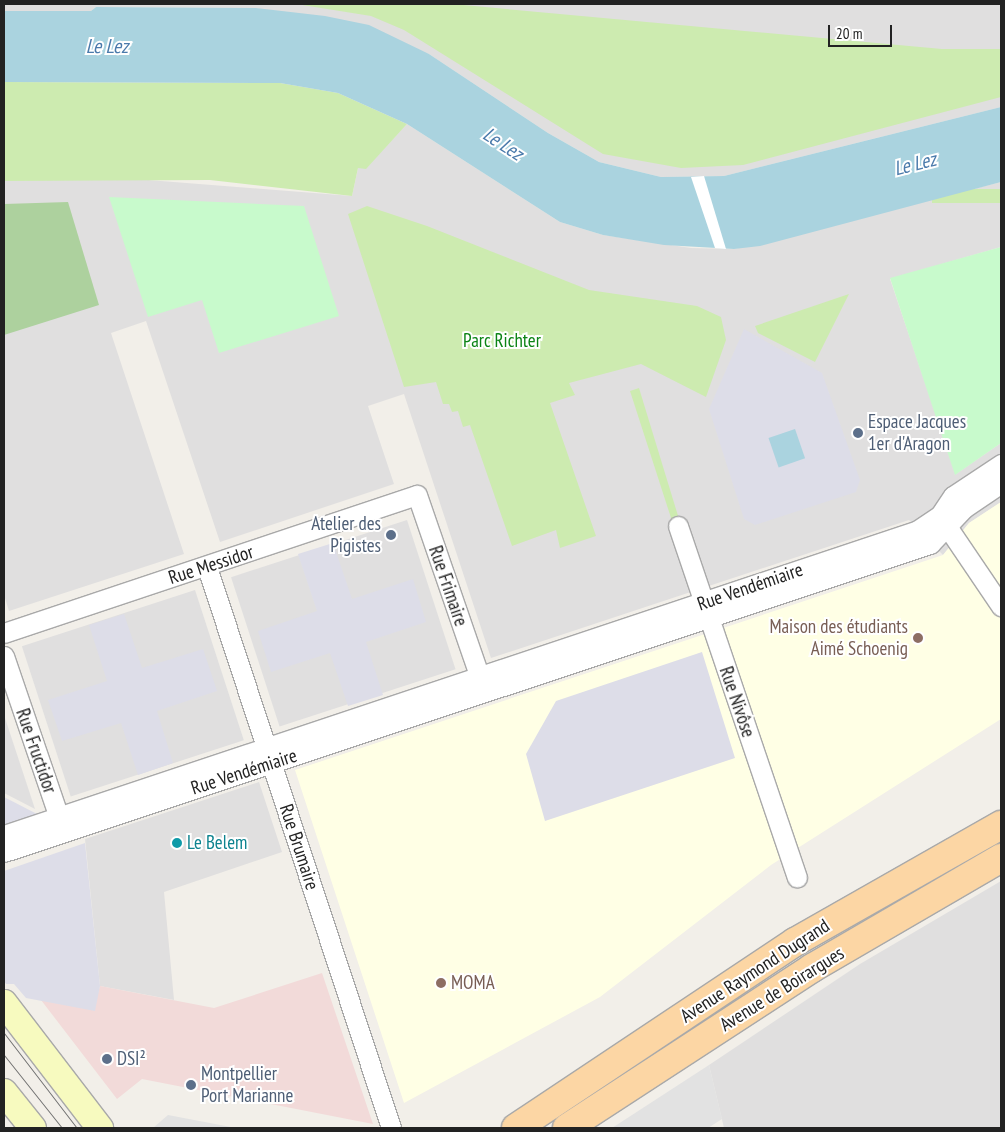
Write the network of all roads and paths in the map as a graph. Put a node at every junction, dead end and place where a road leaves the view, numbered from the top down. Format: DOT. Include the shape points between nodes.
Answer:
graph roads {
  1 [pos="1001,464"];
  2 [pos="1001,483"];
  3 [pos="417,495"];
  4 [pos="943,520"];
  5 [pos="677,523"];
  6 [pos="207,567"];
  7 [pos="1001,606"];
  8 [pos="706,610"];
  9 [pos="4,633"];
  10 [pos="4,656"];
  11 [pos="482,685"];
  12 [pos="270,756"];
  13 [pos="59,818"];
  14 [pos="1001,825"];
  15 [pos="4,835"];
  16 [pos="4,852"];
  17 [pos="1001,858"];
  18 [pos="797,877"];
  19 [pos="4,1003"];
  20 [pos="4,1092"];
  21 [pos="33,1128"];
  22 [pos="100,1128"];
  23 [pos="391,1128"];
  24 [pos="516,1128"];
  25 [pos="567,1128"];
  1 -- 4 [label="street, Rue Vendémiaire" via="953,496"];
  2 -- 4 [label="street, Rue Vendémiaire"];
  3 -- 6 [label="street, Rue Messidor"];
  3 -- 11 [label="street, Rue Frimaire"];
  4 -- 7 [label="street"];
  4 -- 8 [label="street, Rue Vendémiaire"];
  5 -- 8 [label="street, Rue Nivôse"];
  6 -- 9 [label="street, Rue Messidor"];
  6 -- 12 [label="street, Rue Brumaire"];
  8 -- 11 [label="street, Rue Vendémiaire"];
  8 -- 18 [label="street, Rue Nivôse"];
  10 -- 13 [label="street, Rue Fructidor"];
  11 -- 12 [label="street, Rue Vendémiaire"];
  12 -- 13 [label="street, Rue Vendémiaire"];
  12 -- 16 [label="street, Rue Vendémiaire"];
  12 -- 23 [label="street, Rue Brumaire"];
  13 -- 15 [label="street, Rue Vendémiaire"];
  14 -- 24 [label="main road, Avenue Raymond Dugrand" via="795,942"];
  17 -- 25 [label="main road, Avenue de Boirargues" via="812,968"];
  19 -- 22 [label="main road"];
  20 -- 21 [label="main road"];
}
